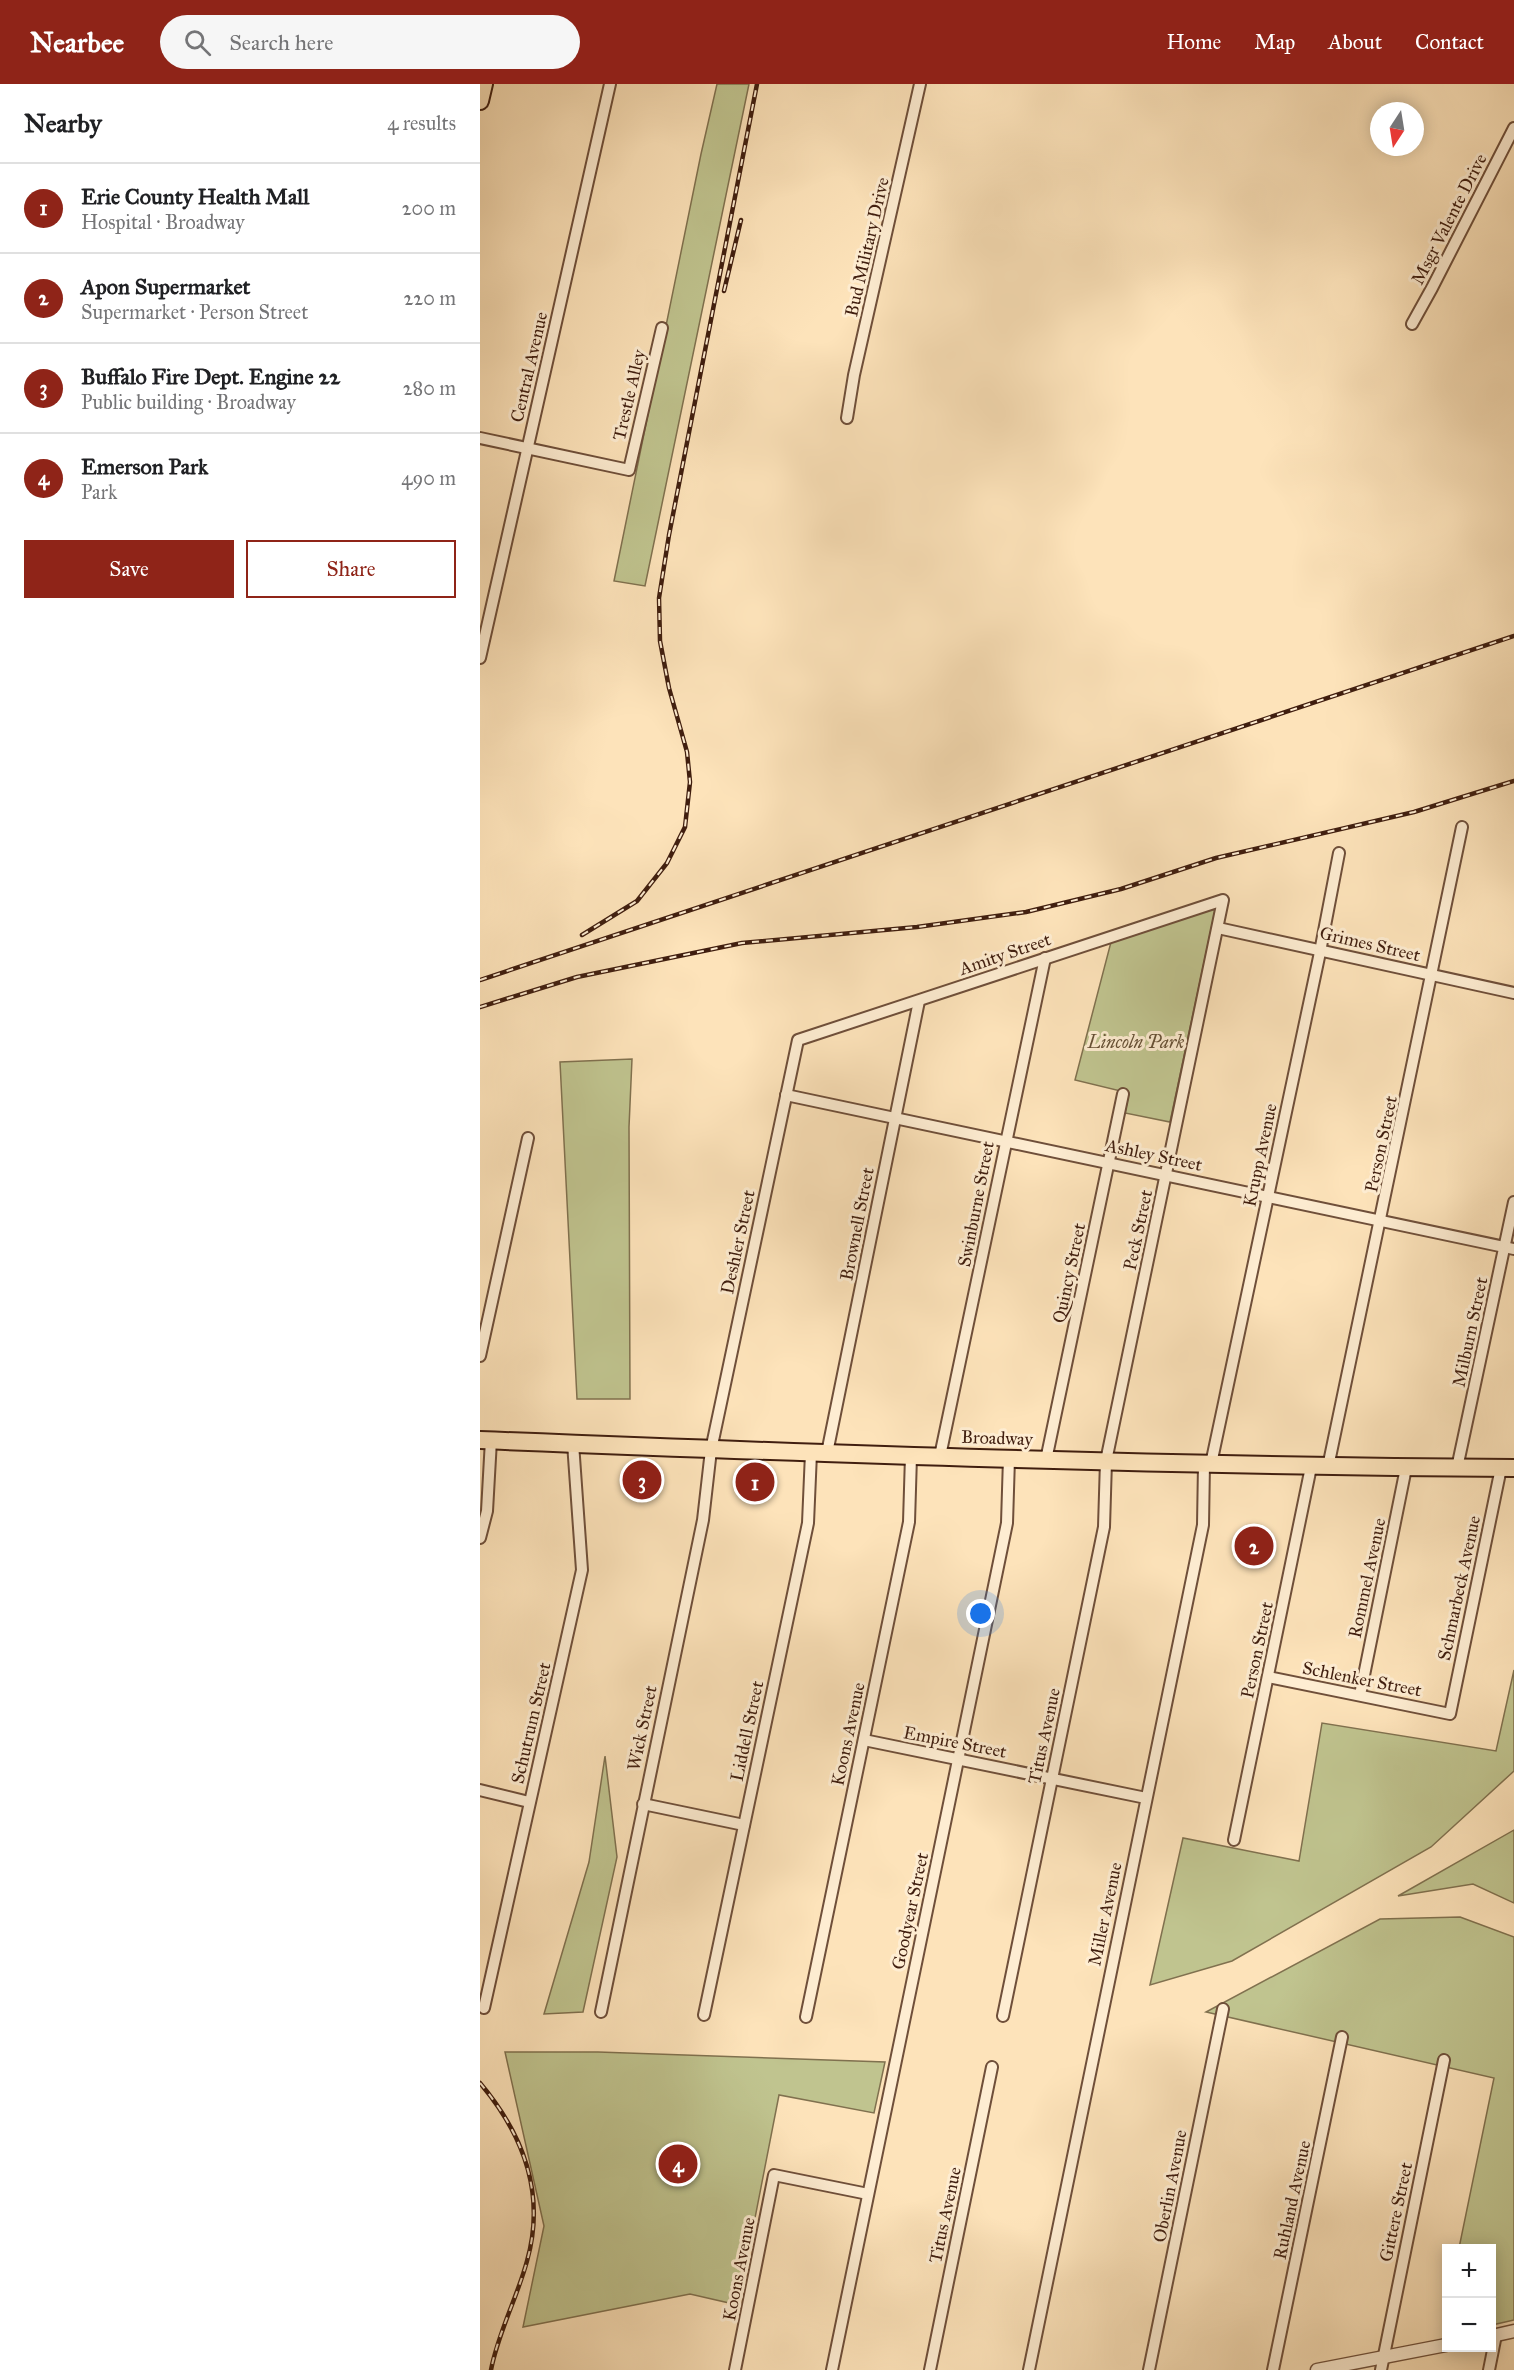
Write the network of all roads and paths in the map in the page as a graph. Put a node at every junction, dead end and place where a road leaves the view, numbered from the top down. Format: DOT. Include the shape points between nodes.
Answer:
graph roads {
  1 [pos="484,84"];
  2 [pos="610,84"];
  3 [pos="920,84"];
  4 [pos="480,101"];
  5 [pos="1514,128"];
  6 [pos="1412,324"];
  7 [pos="662,328"];
  8 [pos="847,418"];
  9 [pos="480,438"];
  10 [pos="527,447"];
  11 [pos="480,658"];
  12 [pos="1462,827"];
  13 [pos="1339,853"];
  14 [pos="1223,900"];
  15 [pos="1218,928"];
  16 [pos="1320,949"];
  17 [pos="1045,958"];
  18 [pos="1433,975"];
  19 [pos="1514,993"];
  20 [pos="919,1001"];
  21 [pos="798,1040"];
  22 [pos="1123,1094"];
  23 [pos="786,1095"];
  24 [pos="896,1117"];
  25 [pos="528,1137"];
  26 [pos="1006,1140"];
  27 [pos="1109,1162"];
  28 [pos="1166,1174"];
  29 [pos="1268,1196"];
  30 [pos="1514,1202"];
  31 [pos="1382,1220"];
  32 [pos="1509,1248"];
  33 [pos="480,1356"];
  34 [pos="486,1440"];
  35 [pos="573,1443"];
  36 [pos="711,1450"];
  37 [pos="819,1453"];
  38 [pos="911,1456"];
  39 [pos="940,1456"];
  40 [pos="1009,1458"];
  41 [pos="1046,1460"];
  42 [pos="1106,1461"];
  43 [pos="1208,1464"];
  44 [pos="1311,1467"];
  45 [pos="1328,1467"];
  46 [pos="1406,1468"];
  47 [pos="1457,1468"];
  48 [pos="1507,1468"];
  49 [pos="480,1538"];
  50 [pos="1268,1677"];
  51 [pos="1360,1695"];
  52 [pos="1450,1714"];
  53 [pos="864,1740"];
  54 [pos="958,1759"];
  55 [pos="1052,1778"];
  56 [pos="480,1790"];
  57 [pos="1146,1798"];
  58 [pos="530,1802"];
  59 [pos="643,1804"];
  60 [pos="744,1825"];
  61 [pos="1234,1840"];
  62 [pos="484,2008"];
  63 [pos="1223,2009"];
  64 [pos="601,2012"];
  65 [pos="704,2015"];
  66 [pos="1003,2016"];
  67 [pos="806,2017"];
  68 [pos="1342,2037"];
  69 [pos="1444,2061"];
  70 [pos="992,2067"];
  71 [pos="868,2194"];
  72 [pos="1514,2331"];
  73 [pos="1496,2335"];
  74 [pos="1442,2346"];
  75 [pos="1492,2352"];
  76 [pos="1383,2357"];
  77 [pos="735,2370"];
  78 [pos="832,2370"];
  79 [pos="930,2370"];
  80 [pos="1029,2370"];
  81 [pos="1149,2370"];
  82 [pos="1273,2370"];
  83 [pos="1317,2370"];
  84 [pos="1381,2370"];
  85 [pos="1489,2370"];
  1 -- 4 [label="main road"];
  2 -- 10 [label="street, Central Avenue"];
  3 -- 8 [label="street, Bud Military Drive"];
  5 -- 6 [label="street, Msgr Valente Drive"];
  7 -- 10 [label="street, Trestle Alley" via="628,470"];
  9 -- 10 [label="street"];
  10 -- 11 [label="street, Central Avenue"];
  12 -- 18 [label="street, Person Street"];
  13 -- 16 [label="street, Krupp Avenue"];
  14 -- 15 [label="street, Peck Street"];
  14 -- 17 [label="street, Amity Street"];
  15 -- 16 [label="street, Grimes Street"];
  15 -- 28 [label="street, Peck Street"];
  16 -- 18 [label="street, Grimes Street"];
  16 -- 29 [label="street, Krupp Avenue"];
  17 -- 20 [label="street, Amity Street"];
  17 -- 26 [label="street, Swinburne Street"];
  18 -- 19 [label="street, Grimes Street"];
  18 -- 31 [label="street, Person Street"];
  20 -- 21 [label="street, Amity Street"];
  20 -- 24 [label="street, Brownell Street"];
  21 -- 23 [label="street, Deshler Street"];
  22 -- 27 [label="street, Quincy Street"];
  23 -- 24 [label="street, Ashley Street"];
  23 -- 36 [label="street, Deshler Street"];
  24 -- 26 [label="street, Ashley Street"];
  24 -- 37 [label="street, Brownell Street"];
  25 -- 33 [label="street"];
  26 -- 27 [label="street, Ashley Street"];
  26 -- 39 [label="street, Swinburne Street"];
  27 -- 28 [label="street, Ashley Street"];
  27 -- 41 [label="street, Quincy Street"];
  28 -- 29 [label="street, Ashley Street"];
  28 -- 42 [label="street, Peck Street"];
  29 -- 31 [label="street, Ashley Street"];
  29 -- 43 [label="street, Krupp Avenue"];
  30 -- 32 [label="street, Milburn Street"];
  31 -- 32 [label="street, Ashley Street"];
  31 -- 45 [label="street, Person Street"];
  32 -- 47 [label="street, Milburn Street"];
  34 -- 35 [label="main road, Broadway"];
  34 -- 49 [label="street" via="487,1511"];
  35 -- 36 [label="main road, Broadway"];
  35 -- 58 [label="street, Schutrum Street" via="582,1570"];
  36 -- 37 [label="main road, Broadway"];
  36 -- 59 [label="street, Wick Street" via="703,1520"];
  37 -- 38 [label="main road, Broadway"];
  37 -- 60 [label="street, Liddell Street" via="808,1523"];
  38 -- 39 [label="main road, Broadway"];
  38 -- 53 [label="street, Koons Avenue" via="909,1522"];
  39 -- 40 [label="main road, Broadway"];
  40 -- 41 [label="main road, Broadway"];
  40 -- 54 [label="street, Goodyear Street" via="1006,1523"];
  41 -- 42 [label="main road, Broadway"];
  42 -- 43 [label="main road, Broadway"];
  42 -- 55 [label="street, Titus Avenue" via="1104,1527"];
  43 -- 44 [label="main road, Broadway"];
  43 -- 57 [label="street, Miller Avenue" via="1203,1525"];
  44 -- 45 [label="main road, Broadway"];
  44 -- 50 [label="street, Person Street"];
  45 -- 46 [label="main road, Broadway"];
  46 -- 47 [label="main road, Broadway"];
  46 -- 51 [label="street, Rommel Avenue"];
  47 -- 48 [label="main road, Broadway"];
  48 -- 52 [label="street, Schmarbeck Avenue"];
  50 -- 51 [label="street, Schlenker Street"];
  50 -- 61 [label="street, Person Street"];
  51 -- 52 [label="street, Schlenker Street"];
  53 -- 54 [label="street, Empire Street"];
  53 -- 67 [label="street, Koons Avenue"];
  54 -- 55 [label="street, Empire Street"];
  54 -- 71 [label="street, Goodyear Street"];
  55 -- 57 [label="street, Empire Street"];
  55 -- 66 [label="street, Titus Avenue"];
  56 -- 58 [label="street"];
  57 -- 80 [label="street, Miller Avenue"];
  58 -- 62 [label="street, Schutrum Street"];
  59 -- 60 [label="street"];
  59 -- 64 [label="street, Wick Street"];
  60 -- 65 [label="street, Liddell Street"];
  63 -- 81 [label="street, Oberlin Avenue"];
  68 -- 82 [label="street, Ruhland Avenue"];
  69 -- 76 [label="street, Gittere Street"];
  70 -- 79 [label="street, Titus Avenue"];
  71 -- 77 [label="street, Koons Avenue" via="774,2175"];
  71 -- 78 [label="street, Goodyear Street"];
  72 -- 73 [label="street"];
  74 -- 76 [label="street"];
  75 -- 85 [label="street"];
  76 -- 83 [label="street"];
  76 -- 84 [label="street, Gittere Street"];
}
